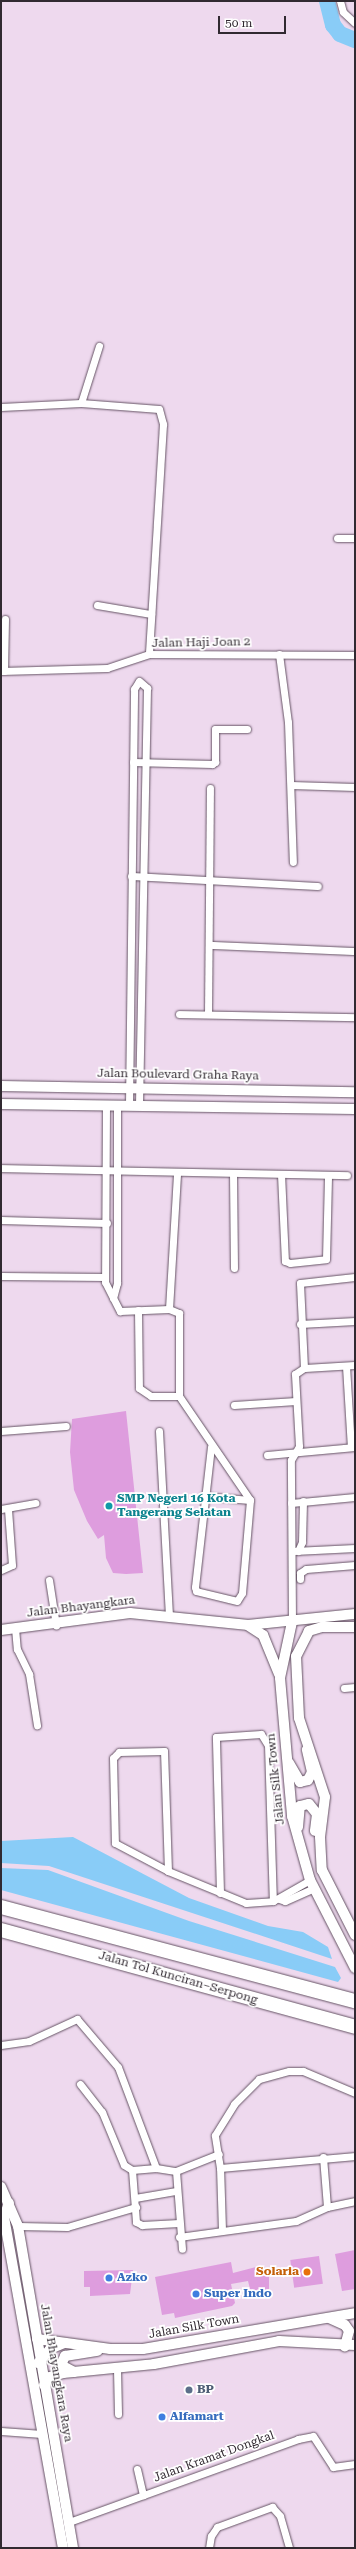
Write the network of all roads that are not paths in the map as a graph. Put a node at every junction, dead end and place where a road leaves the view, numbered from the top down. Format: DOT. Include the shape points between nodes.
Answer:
graph roads {
  1 [pos="340,1"];
  2 [pos="355,23"];
  3 [pos="99,346"];
  4 [pos="81,404"];
  5 [pos="1,407"];
  6 [pos="337,538"];
  7 [pos="355,538"];
  8 [pos="97,605"];
  9 [pos="151,614"];
  10 [pos="5,619"];
  11 [pos="149,654"];
  12 [pos="279,654"];
  13 [pos="355,655"];
  14 [pos="3,671"];
  15 [pos="247,729"];
  16 [pos="133,762"];
  17 [pos="145,763"];
  18 [pos="291,785"];
  19 [pos="210,788"];
  20 [pos="355,788"];
  21 [pos="293,862"];
  22 [pos="143,875"];
  23 [pos="131,876"];
  24 [pos="212,879"];
  25 [pos="318,886"];
  26 [pos="211,945"];
  27 [pos="355,951"];
  28 [pos="179,1014"];
  29 [pos="208,1014"];
  30 [pos="355,1017"];
  31 [pos="1,1086"];
  32 [pos="128,1087"];
  33 [pos="139,1087"];
  34 [pos="355,1092"];
  35 [pos="1,1104"];
  36 [pos="106,1105"];
  37 [pos="117,1105"];
  38 [pos="134,1105"];
  39 [pos="355,1109"];
  40 [pos="1,1168"];
  41 [pos="108,1169"];
  42 [pos="117,1170"];
  43 [pos="177,1173"];
  44 [pos="233,1173"];
  45 [pos="281,1174"];
  46 [pos="328,1174"];
  47 [pos="347,1175"];
  48 [pos="1,1220"];
  49 [pos="107,1223"];
  50 [pos="234,1268"];
  51 [pos="1,1276"];
  52 [pos="104,1277"];
  53 [pos="355,1277"];
  54 [pos="112,1298"];
  55 [pos="170,1309"];
  56 [pos="138,1310"];
  57 [pos="355,1321"];
  58 [pos="300,1324"];
  59 [pos="355,1365"];
  60 [pos="346,1366"];
  61 [pos="304,1368"];
  62 [pos="179,1396"];
  63 [pos="296,1401"];
  64 [pos="234,1406"];
  65 [pos="66,1426"];
  66 [pos="1,1431"];
  67 [pos="159,1431"];
  68 [pos="212,1447"];
  69 [pos="353,1447"];
  70 [pos="294,1452"];
  71 [pos="267,1455"];
  72 [pos="203,1496"];
  73 [pos="355,1497"];
  74 [pos="250,1500"];
  75 [pos="302,1501"];
  76 [pos="35,1503"];
  77 [pos="291,1503"];
  78 [pos="4,1509"];
  79 [pos="302,1527"];
  80 [pos="291,1528"];
  81 [pos="355,1548"];
  82 [pos="296,1551"];
  83 [pos="355,1564"];
  84 [pos="1,1570"];
  85 [pos="300,1579"];
  86 [pos="49,1580"];
  87 [pos="355,1614"];
  88 [pos="169,1617"];
  89 [pos="292,1622"];
  90 [pos="56,1625"];
  91 [pos="248,1625"];
  92 [pos="355,1626"];
  93 [pos="15,1628"];
  94 [pos="1,1630"];
  95 [pos="280,1678"];
  96 [pos="355,1687"];
  97 [pos="344,1688"];
  98 [pos="37,1726"];
  99 [pos="307,1744"];
  100 [pos="285,1754"];
  101 [pos="298,1845"];
  102 [pos="320,1850"];
  103 [pos="168,1871"];
  104 [pos="312,1884"];
  105 [pos="220,1893"];
  106 [pos="276,1900"];
  107 [pos="1,1908"];
  108 [pos="1,1930"];
  109 [pos="355,1935"];
  110 [pos="355,1968"];
  111 [pos="355,2001"];
  112 [pos="355,2027"];
  113 [pos="1,2045"];
  114 [pos="80,2084"];
  115 [pos="355,2093"];
  116 [pos="219,2154"];
  117 [pos="355,2156"];
  118 [pos="323,2157"];
  119 [pos="156,2168"];
  120 [pos="220,2168"];
  121 [pos="132,2170"];
  122 [pos="176,2172"];
  123 [pos="1,2187"];
  124 [pos="176,2191"];
  125 [pos="135,2198"];
  126 [pos="355,2201"];
  127 [pos="9,2203"];
  128 [pos="327,2207"];
  129 [pos="136,2208"];
  130 [pos="179,2223"];
  131 [pos="18,2226"];
  132 [pos="222,2230"];
  133 [pos="179,2237"];
  134 [pos="182,2249"];
  135 [pos="355,2313"];
  136 [pos="329,2318"];
  137 [pos="37,2339"];
  138 [pos="66,2343"];
  139 [pos="350,2346"];
  140 [pos="110,2349"];
  141 [pos="40,2359"];
  142 [pos="117,2369"];
  143 [pos="74,2372"];
  144 [pos="31,2375"];
  145 [pos="44,2385"];
  146 [pos="118,2414"];
  147 [pos="1,2431"];
  148 [pos="42,2434"];
  149 [pos="355,2464"];
  150 [pos="137,2469"];
  151 [pos="143,2495"];
  152 [pos="69,2522"];
  153 [pos="63,2548"];
  154 [pos="73,2548"];
  155 [pos="209,2548"];
  156 [pos="290,2548"];
  1 -- 2 [label="street" via="343,12"];
  3 -- 4 [label="street"];
  4 -- 5 [label="street"];
  4 -- 9 [label="street" via="159,409 163,424"];
  6 -- 7 [label="street"];
  8 -- 9 [label="street"];
  9 -- 11 [label="street"];
  10 -- 14 [label="street"];
  11 -- 12 [label="street, Jalan Haji Joan 2"];
  11 -- 14 [label="street, Jalan Haji Joan 2" via="107,668"];
  12 -- 13 [label="street, Jalan Haji Joan 2"];
  12 -- 18 [label="street" via="288,722"];
  15 -- 17 [label="street" via="215,729 214,763"];
  16 -- 17 [label="street"];
  16 -- 17 [label="street" via="134,687 140,681 147,688"];
  16 -- 23 [label="street"];
  17 -- 22 [label="street"];
  18 -- 20 [label="street"];
  18 -- 21 [label="street"];
  19 -- 24 [label="street"];
  22 -- 23 [label="street"];
  22 -- 24 [label="street"];
  22 -- 33 [label="street"];
  23 -- 32 [label="street"];
  24 -- 25 [label="street"];
  24 -- 26 [label="street"];
  26 -- 27 [label="street"];
  26 -- 29 [label="street"];
  28 -- 29 [label="street"];
  29 -- 30 [label="street"];
  31 -- 32 [label="main road, Jalan Boulevard Graha Raya"];
  32 -- 33 [label="main road, Jalan Boulevard Graha Raya"];
  32 -- 38 [label="street"];
  33 -- 34 [label="main road, Jalan Boulevard Graha Raya"];
  33 -- 38 [label="street"];
  35 -- 36 [label="main road"];
  36 -- 37 [label="main road"];
  36 -- 41 [label="street"];
  37 -- 38 [label="main road"];
  37 -- 42 [label="street"];
  38 -- 39 [label="main road"];
  40 -- 41 [label="street"];
  41 -- 42 [label="street"];
  41 -- 49 [label="street"];
  42 -- 43 [label="street"];
  42 -- 54 [label="street" via="117,1282"];
  43 -- 44 [label="street"];
  43 -- 55 [label="street"];
  44 -- 45 [label="street"];
  44 -- 50 [label="street"];
  45 -- 46 [label="street"];
  45 -- 46 [label="street" via="285,1261 290,1263 326,1259"];
  46 -- 47 [label="street"];
  48 -- 49 [label="street"];
  49 -- 52 [label="street"];
  51 -- 52 [label="street"];
  52 -- 54 [label="street"];
  53 -- 58 [label="street" via="300,1283"];
  54 -- 56 [label="street" via="120,1311"];
  55 -- 56 [label="street"];
  55 -- 62 [label="street" via="180,1313"];
  56 -- 62 [label="street" via="139,1388 151,1396"];
  57 -- 58 [label="street"];
  58 -- 61 [label="street"];
  59 -- 60 [label="street"];
  60 -- 61 [label="street"];
  60 -- 69 [label="street"];
  61 -- 63 [label="street" via="295,1374"];
  62 -- 68 [label="street"];
  63 -- 64 [label="street"];
  63 -- 70 [label="street" via="299,1446"];
  65 -- 66 [label="street"];
  67 -- 88 [label="street"];
  68 -- 72 [label="street"];
  68 -- 74 [label="street"];
  69 -- 70 [label="street"];
  70 -- 71 [label="street"];
  70 -- 77 [label="street"];
  72 -- 74 [label="street"];
  72 -- 74 [label="street" via="196,1591 237,1601 242,1593"];
  73 -- 75 [label="street"];
  75 -- 77 [label="street"];
  75 -- 79 [label="street"];
  76 -- 78 [label="street"];
  77 -- 80 [label="street"];
  78 -- 84 [label="street" via="10,1568"];
  79 -- 80 [label="street"];
  79 -- 82 [label="street"];
  80 -- 82 [label="street"];
  81 -- 82 [label="street"];
  82 -- 89 [label="street"];
  83 -- 85 [label="street" via="306,1569 300,1573"];
  86 -- 90 [label="street"];
  87 -- 89 [label="main road, Jalan Bhayangkara" via="330,1614"];
  88 -- 90 [label="main road, Jalan Bhayangkara" via="130,1613"];
  88 -- 91 [label="main road, Jalan Bhayangkara" via="191,1622"];
  89 -- 91 [label="main road, Jalan Bhayangkara"];
  89 -- 95 [label="main road, Jalan Silk Town"];
  90 -- 93 [label="main road, Jalan Bhayangkara"];
  91 -- 95 [label="main road" via="263,1635"];
  92 -- 99 [label="main road" via="322,1627 309,1631 296,1656 299,1718"];
  93 -- 94 [label="main road, Jalan Bhayangkara"];
  93 -- 98 [label="street" via="18,1649 29,1674"];
  95 -- 100 [label="main road, Jalan Silk Town"];
  96 -- 97 [label="street"];
  99 -- 100 [label="main road" via="307,1762 312,1772 308,1780 300,1782 295,1778"];
  99 -- 102 [label="main road" via="322,1778 325,1797"];
  100 -- 101 [label="main road, Jalan Silk Town"];
  101 -- 102 [label="main road" via="300,1806 309,1804 317,1814 315,1833"];
  101 -- 104 [label="main road, Jalan Silk Town"];
  102 -- 109 [label="main road" via="322,1870"];
  103 -- 103 [label="street" via="115,1843 113,1758 119,1752 164,1751"];
  103 -- 105 [label="street"];
  104 -- 106 [label="street" via="285,1901"];
  104 -- 110 [label="main road, Jalan Silk Town"];
  105 -- 106 [label="street" via="246,1903"];
  105 -- 106 [label="street" via="216,1737 261,1734 268,1745"];
  107 -- 111 [label="highway, Jalan Tol Kunciran–Serpong"];
  108 -- 112 [label="highway, Jalan Tol Kunciran–Serpong"];
  113 -- 119 [label="street" via="29,2041 77,2019 118,2068"];
  114 -- 121 [label="street" via="102,2112 124,2165"];
  115 -- 116 [label="street" via="303,2071 260,2079 219,2123 215,2135"];
  116 -- 120 [label="street"];
  116 -- 122 [label="street"];
  117 -- 118 [label="street"];
  118 -- 120 [label="street"];
  118 -- 128 [label="street"];
  119 -- 121 [label="street"];
  119 -- 122 [label="street"];
  120 -- 132 [label="street"];
  121 -- 125 [label="street"];
  122 -- 124 [label="street"];
  123 -- 127 [label="main road, Jalan Bhayangkara Raya"];
  124 -- 125 [label="street"];
  124 -- 130 [label="street"];
  125 -- 129 [label="street"];
  126 -- 128 [label="street"];
  127 -- 131 [label="main road, Jalan Bhayangkara Raya"];
  127 -- 144 [label="main road, Jalan Bhayangkara Raya" via="4,2217"];
  128 -- 132 [label="street" via="296,2221"];
  129 -- 130 [label="street" via="138,2224"];
  129 -- 131 [label="street" via="67,2227"];
  130 -- 133 [label="street"];
  131 -- 137 [label="main road, Jalan Bhayangkara Raya"];
  132 -- 133 [label="street"];
  133 -- 134 [label="street"];
  135 -- 136 [label="main road, Jalan Silk Town"];
  136 -- 139 [label="main road" via="345,2325 349,2332"];
  136 -- 140 [label="main road, Jalan Silk Town" via="184,2344"];
  137 -- 138 [label="main road, Jalan Silk Town"];
  137 -- 141 [label="main road, Jalan Bhayangkara Raya"];
  138 -- 140 [label="main road, Jalan Silk Town"];
  138 -- 141 [label="main road" via="50,2349"];
  139 -- 142 [label="main road" via="279,2341"];
  140 -- 143 [label="main road" via="65,2356 61,2365"];
  141 -- 144 [label="main road"];
  141 -- 145 [label="main road, Jalan Bhayangkara Raya"];
  142 -- 143 [label="main road"];
  142 -- 146 [label="street"];
  143 -- 145 [label="main road" via="50,2377"];
  144 -- 148 [label="main road, Jalan Bhayangkara Raya"];
  145 -- 152 [label="main road, Jalan Bhayangkara Raya"];
  147 -- 148 [label="street"];
  148 -- 153 [label="main road, Jalan Bhayangkara Raya"];
  149 -- 151 [label="street, Jalan Kramat Dongkal" via="333,2467 313,2436 298,2439"];
  150 -- 151 [label="street"];
  151 -- 152 [label="street, Jalan Kramat Dongkal"];
  152 -- 154 [label="main road, Jalan Bhayangkara Raya"];
  155 -- 156 [label="street" via="210,2536 217,2528 239,2516 272,2507 280,2516"];
}
